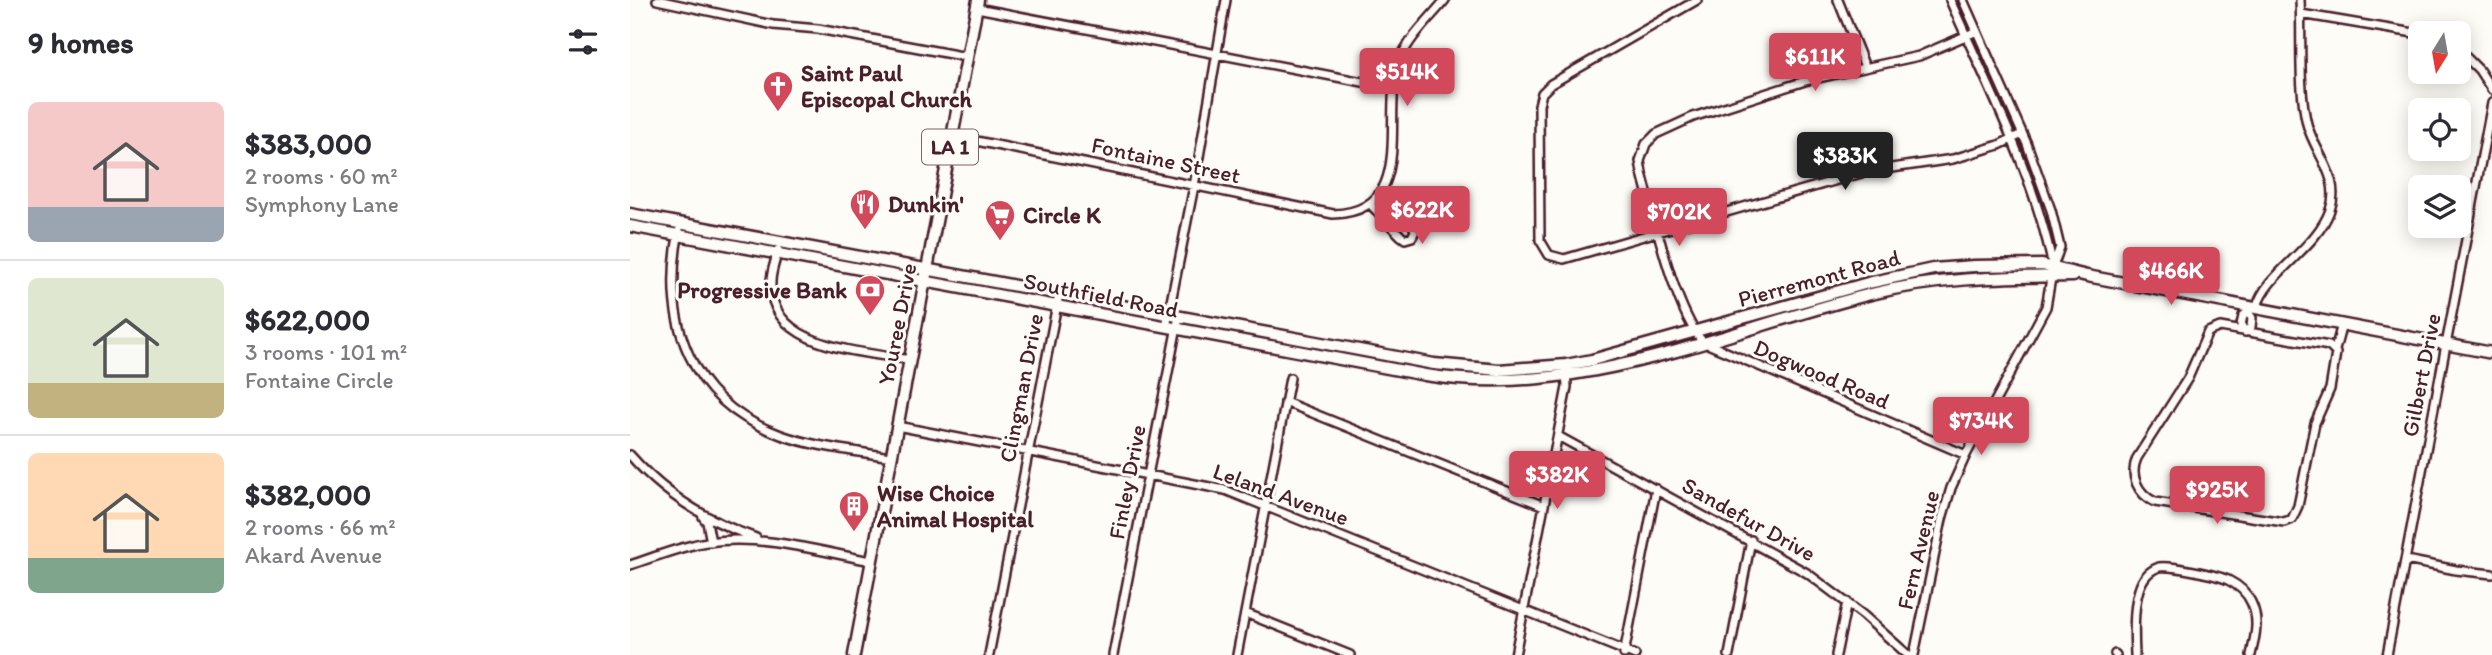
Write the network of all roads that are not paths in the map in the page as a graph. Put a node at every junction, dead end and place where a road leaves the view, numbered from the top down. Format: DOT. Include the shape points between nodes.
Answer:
graph roads {
  1 [pos="657,0"];
  2 [pos="1226,0"];
  3 [pos="1445,0"];
  4 [pos="1697,0"];
  5 [pos="1838,0"];
  6 [pos="1950,0"];
  7 [pos="1963,0"];
  8 [pos="2300,0"];
  9 [pos="978,4"];
  10 [pos="2301,15"];
  11 [pos="1978,31"];
  12 [pos="2408,32"];
  13 [pos="1966,37"];
  14 [pos="1216,55"];
  15 [pos="967,57"];
  16 [pos="2471,62"];
  17 [pos="1865,68"];
  18 [pos="1394,88"];
  19 [pos="2492,90"];
  20 [pos="2492,107"];
  21 [pos="2022,134"];
  22 [pos="952,135"];
  23 [pos="2012,139"];
  24 [pos="1194,186"];
  25 [pos="1381,192"];
  26 [pos="1370,204"];
  27 [pos="630,214"];
  28 [pos="645,217"];
  29 [pos="680,223"];
  30 [pos="630,226"];
  31 [pos="642,229"];
  32 [pos="1658,231"];
  33 [pos="678,235"];
  34 [pos="780,242"];
  35 [pos="798,246"];
  36 [pos="777,254"];
  37 [pos="794,257"];
  38 [pos="928,270"];
  39 [pos="2052,272"];
  40 [pos="926,282"];
  41 [pos="1868,283"];
  42 [pos="1059,294"];
  43 [pos="1870,294"];
  44 [pos="1056,306"];
  45 [pos="2252,309"];
  46 [pos="1174,315"];
  47 [pos="1734,320"];
  48 [pos="2342,324"];
  49 [pos="1171,328"];
  50 [pos="1693,332"];
  51 [pos="1739,332"];
  52 [pos="2245,332"];
  53 [pos="1299,339"];
  54 [pos="1703,342"];
  55 [pos="2447,345"];
  56 [pos="2335,350"];
  57 [pos="1296,351"];
  58 [pos="2492,353"];
  59 [pos="1378,354"];
  60 [pos="910,360"];
  61 [pos="1566,365"];
  62 [pos="1376,366"];
  63 [pos="1477,369"];
  64 [pos="1567,376"];
  65 [pos="1290,378"];
  66 [pos="1476,380"];
  67 [pos="1285,402"];
  68 [pos="897,426"];
  69 [pos="1558,436"];
  70 [pos="1028,452"];
  71 [pos="630,455"];
  72 [pos="1966,455"];
  73 [pos="891,457"];
  74 [pos="1148,475"];
  75 [pos="1656,489"];
  76 [pos="1265,506"];
  77 [pos="1544,506"];
  78 [pos="700,514"];
  79 [pos="763,540"];
  80 [pos="1751,540"];
  81 [pos="710,542"];
  82 [pos="2406,559"];
  83 [pos="872,561"];
  84 [pos="630,565"];
  85 [pos="2492,573"];
  86 [pos="1847,602"];
  87 [pos="1524,610"];
  88 [pos="1245,613"];
  89 [pos="1624,653"];
  90 [pos="854,655"];
  91 [pos="989,655"];
  92 [pos="1113,655"];
  93 [pos="1237,655"];
  94 [pos="1350,655"];
  95 [pos="1515,655"];
  96 [pos="1635,655"];
  97 [pos="1729,655"];
  98 [pos="1836,655"];
  99 [pos="1908,655"];
  100 [pos="1914,655"];
  101 [pos="2135,655"];
  102 [pos="2251,655"];
  103 [pos="2387,655"];
  1 -- 15 [label="street"];
  2 -- 14 [label="street, Finley Drive"];
  3 -- 18 [label="street" via="1400,58"];
  4 -- 32 [label="street" via="1551,84 1538,105 1540,240 1544,250 1564,259"];
  5 -- 17 [label="street"];
  6 -- 13 [label="street, Fern Avenue"];
  7 -- 11 [label="street, Fern Avenue"];
  8 -- 10 [label="street"];
  9 -- 14 [label="street"];
  9 -- 15 [label="main road, Youree Drive / LA 1"];
  10 -- 12 [label="street"];
  10 -- 45 [label="street" via="2306,122 2331,178 2333,201 2320,230"];
  11 -- 13 [label="street"];
  11 -- 21 [label="street, Fern Avenue"];
  13 -- 17 [label="street" via="1919,56"];
  13 -- 23 [label="street, Fern Avenue"];
  14 -- 18 [label="street"];
  14 -- 24 [label="street, Finley Drive"];
  15 -- 22 [label="main road, Youree Drive / LA 1"];
  16 -- 19 [label="street"];
  17 -- 32 [label="street" via="1782,87 1693,117 1652,137 1641,156 1642,173"];
  18 -- 25 [label="street" via="1391,162"];
  20 -- 55 [label="street, Gilbert Drive"];
  21 -- 23 [label="street"];
  21 -- 39 [label="street, Fern Avenue" via="2060,241"];
  22 -- 24 [label="street, Fontaine Street"];
  22 -- 38 [label="main road, Youree Drive / LA 1"];
  23 -- 32 [label="street" via="1953,159 1865,172"];
  23 -- 39 [label="street, Fern Avenue" via="2034,198"];
  24 -- 26 [label="street, Fontaine Street" via="1333,214"];
  24 -- 46 [label="street, Finley Drive"];
  25 -- 26 [label="street"];
  25 -- 26 [label="street" via="1413,225 1412,237 1401,236"];
  27 -- 28 [label="main road, Southfield Road"];
  28 -- 29 [label="main road, Southfield Road"];
  28 -- 31 [label="main road"];
  29 -- 33 [label="street"];
  29 -- 34 [label="main road, Southfield Road"];
  30 -- 31 [label="main road, Southfield Road"];
  31 -- 33 [label="main road, Southfield Road"];
  32 -- 50 [label="street"];
  33 -- 36 [label="main road, Southfield Road"];
  33 -- 73 [label="street" via="672,275 676,318 694,364 715,394 744,417 781,435"];
  34 -- 35 [label="main road, Southfield Road"];
  34 -- 36 [label="street"];
  35 -- 37 [label="street"];
  35 -- 38 [label="main road, Southfield Road"];
  36 -- 37 [label="main road, Southfield Road"];
  36 -- 60 [label="street" via="772,294 779,313 796,332 818,342"];
  37 -- 40 [label="main road, Southfield Road"];
  38 -- 40 [label="main road, Youree Drive / LA 1"];
  38 -- 42 [label="main road, Southfield Road"];
  39 -- 41 [label="main road, Pierremont Road" via="2013,264 1949,267"];
  39 -- 43 [label="main road, Pierremont Road" via="1963,279"];
  39 -- 45 [label="main road, Pierremont Road"];
  39 -- 72 [label="street, Fern Avenue" via="2046,307"];
  40 -- 44 [label="main road, Southfield Road"];
  40 -- 60 [label="main road, Youree Drive / LA 1"];
  41 -- 43 [label="main road"];
  41 -- 47 [label="main road, Pierremont Road"];
  42 -- 44 [label="street, Clingman Drive"];
  42 -- 46 [label="main road, Southfield Road"];
  43 -- 51 [label="main road, Pierremont Road"];
  44 -- 49 [label="main road, Southfield Road"];
  44 -- 70 [label="street, Clingman Drive"];
  45 -- 48 [label="main road, Pierremont Road"];
  45 -- 52 [label="street" via="2244,314 2241,326"];
  46 -- 49 [label="street, Finley Drive"];
  46 -- 53 [label="main road, Southfield Road"];
  47 -- 50 [label="main road, Pierremont Road"];
  47 -- 51 [label="main road"];
  48 -- 55 [label="main road, Pierremont Road"];
  48 -- 56 [label="street"];
  49 -- 57 [label="main road, Southfield Road"];
  49 -- 74 [label="street, Finley Drive"];
  50 -- 54 [label="street"];
  50 -- 61 [label="main road, Pierremont Road"];
  51 -- 54 [label="main road, Pierremont Road"];
  52 -- 56 [label="street"];
  52 -- 56 [label="street" via="2220,327 2208,332 2190,374 2137,458 2135,479 2142,494 2155,502 2284,522 2292,519 2315,423 2330,389"];
  53 -- 57 [label="main road"];
  53 -- 59 [label="main road, Southfield Road"];
  54 -- 64 [label="main road, Pierremont Road"];
  54 -- 72 [label="street, Dogwood Road"];
  55 -- 58 [label="main road, Pierremont Road"];
  55 -- 82 [label="street, Gilbert Drive"];
  57 -- 62 [label="main road, Southfield Road"];
  59 -- 62 [label="main road"];
  59 -- 63 [label="main road, Southfield Road"];
  60 -- 68 [label="main road, Youree Drive / LA 1"];
  61 -- 63 [label="main road, Southfield Road"];
  61 -- 64 [label="street"];
  62 -- 66 [label="main road, Southfield Road"];
  63 -- 66 [label="main road"];
  64 -- 66 [label="main road, Southfield Road"];
  64 -- 69 [label="street"];
  65 -- 67 [label="street"];
  67 -- 76 [label="street"];
  67 -- 77 [label="street"];
  68 -- 70 [label="street, Leland Avenue"];
  68 -- 73 [label="main road, Youree Drive / LA 1"];
  69 -- 75 [label="street, Sandefur Drive"];
  69 -- 77 [label="street"];
  70 -- 74 [label="street, Leland Avenue"];
  70 -- 91 [label="street, Clingman Drive"];
  71 -- 78 [label="street" via="661,486"];
  72 -- 100 [label="street, Fern Avenue" via="1945,506"];
  73 -- 83 [label="main road, Youree Drive / LA 1"];
  74 -- 76 [label="street, Leland Avenue" via="1225,490"];
  74 -- 92 [label="street, Finley Drive"];
  75 -- 80 [label="street, Sandefur Drive"];
  75 -- 89 [label="street"];
  76 -- 87 [label="street, Leland Avenue"];
  76 -- 88 [label="street"];
  77 -- 87 [label="street"];
  78 -- 79 [label="street"];
  78 -- 81 [label="street" via="708,522"];
  79 -- 81 [label="street"];
  79 -- 83 [label="street"];
  80 -- 86 [label="street, Sandefur Drive"];
  80 -- 97 [label="street"];
  81 -- 84 [label="street"];
  82 -- 85 [label="street"];
  82 -- 103 [label="street, Gilbert Drive"];
  83 -- 90 [label="main road, Youree Drive / LA 1"];
  86 -- 98 [label="street"];
  86 -- 99 [label="street, Sandefur Drive"];
  87 -- 89 [label="street, Leland Avenue"];
  87 -- 95 [label="street"];
  88 -- 93 [label="street"];
  88 -- 94 [label="street"];
  89 -- 96 [label="street, Leland Avenue"];
  101 -- 102 [label="street" via="2140,587 2148,573 2163,567 2238,586 2252,603 2256,619"];
}
